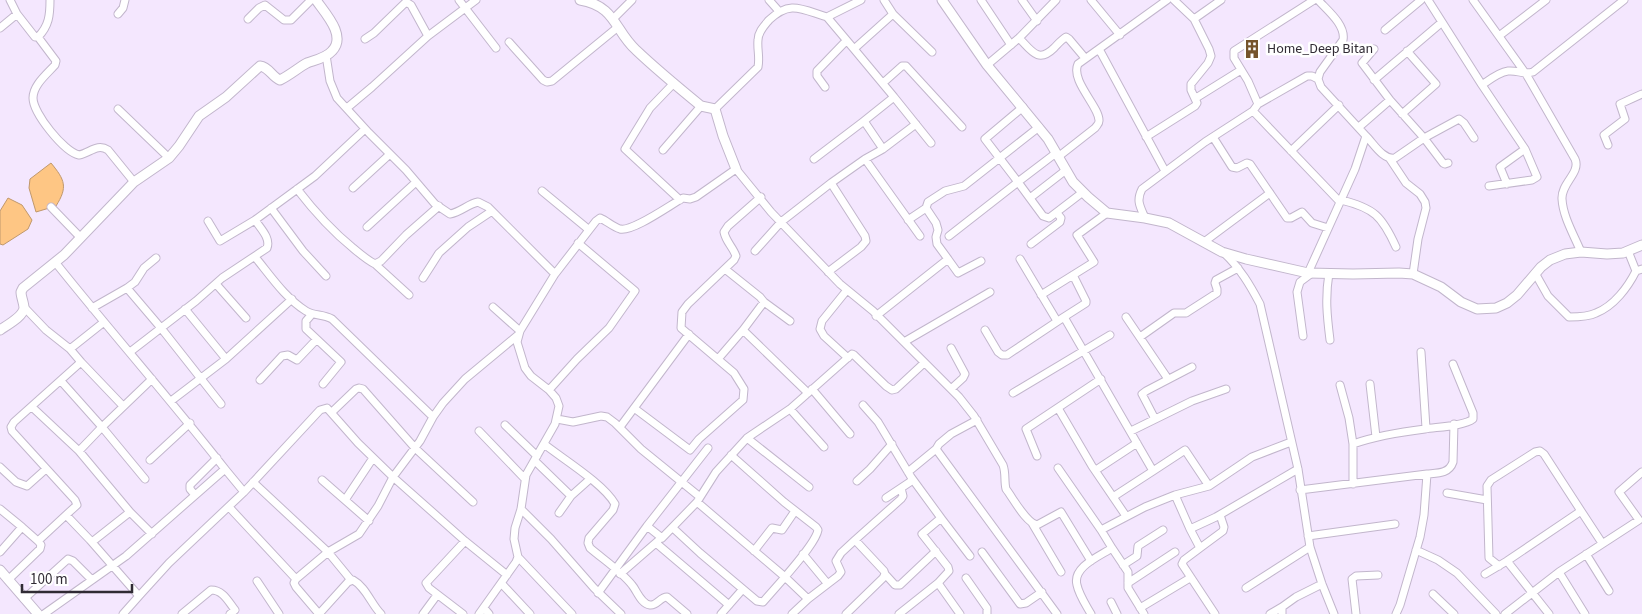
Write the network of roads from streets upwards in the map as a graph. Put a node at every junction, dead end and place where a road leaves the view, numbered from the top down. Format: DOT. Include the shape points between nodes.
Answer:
graph roads {
  1 [pos="10,0"];
  2 [pos="50,0"];
  3 [pos="125,0"];
  4 [pos="311,0"];
  5 [pos="316,0"];
  6 [pos="459,0"];
  7 [pos="476,0"];
  8 [pos="580,0"];
  9 [pos="632,0"];
  10 [pos="768,0"];
  11 [pos="861,0"];
  12 [pos="884,0"];
  13 [pos="981,0"];
  14 [pos="1022,0"];
  15 [pos="1056,0"];
  16 [pos="1091,0"];
  17 [pos="1167,0"];
  18 [pos="1174,0"];
  19 [pos="1220,0"];
  20 [pos="1316,0"];
  21 [pos="1421,0"];
  22 [pos="1428,0"];
  23 [pos="1473,0"];
  24 [pos="1546,0"];
  25 [pos="1624,0"];
  26 [pos="944,1"];
  27 [pos="466,8"];
  28 [pos="777,10"];
  29 [pos="18,14"];
  30 [pos="118,14"];
  31 [pos="893,14"];
  32 [pos="827,17"];
  33 [pos="248,18"];
  34 [pos="1037,20"];
  35 [pos="1194,20"];
  36 [pos="616,23"];
  37 [pos="1441,23"];
  38 [pos="0,28"];
  39 [pos="1385,30"];
  40 [pos="1120,35"];
  41 [pos="428,36"];
  42 [pos="1499,36"];
  43 [pos="38,37"];
  44 [pos="1019,38"];
  45 [pos="365,39"];
  46 [pos="846,41"];
  47 [pos="510,42"];
  48 [pos="1011,45"];
  49 [pos="496,48"];
  50 [pos="854,49"];
  51 [pos="1099,49"];
  52 [pos="1374,49"];
  53 [pos="1407,51"];
  54 [pos="932,52"];
  55 [pos="326,55"];
  56 [pos="1085,58"];
  57 [pos="987,64"];
  58 [pos="1241,70"];
  59 [pos="1526,74"];
  60 [pos="1318,79"];
  61 [pos="1374,80"];
  62 [pos="674,83"];
  63 [pos="883,83"];
  64 [pos="1482,85"];
  65 [pos="825,88"];
  66 [pos="1642,94"];
  67 [pos="894,98"];
  68 [pos="1196,98"];
  69 [pos="1390,100"];
  70 [pos="1258,104"];
  71 [pos="701,106"];
  72 [pos="1339,106"];
  73 [pos="1023,107"];
  74 [pos="347,108"];
  75 [pos="118,109"];
  76 [pos="715,109"];
  77 [pos="1253,111"];
  78 [pos="1402,114"];
  79 [pos="864,121"];
  80 [pos="916,124"];
  81 [pos="1039,127"];
  82 [pos="1359,127"];
  83 [pos="962,128"];
  84 [pos="365,129"];
  85 [pos="1366,136"];
  86 [pos="1146,137"];
  87 [pos="1213,137"];
  88 [pos="1424,138"];
  89 [pos="1474,138"];
  90 [pos="931,143"];
  91 [pos="1608,145"];
  92 [pos="883,149"];
  93 [pos="1525,149"];
  94 [pos="663,150"];
  95 [pos="1291,151"];
  96 [pos="390,154"];
  97 [pos="1057,155"];
  98 [pos="169,158"];
  99 [pos="999,158"];
  100 [pos="814,159"];
  101 [pos="865,159"];
  102 [pos="1390,159"];
  103 [pos="1448,163"];
  104 [pos="736,169"];
  105 [pos="1066,170"];
  106 [pos="1165,171"];
  107 [pos="134,182"];
  108 [pos="416,182"];
  109 [pos="1018,182"];
  110 [pos="831,183"];
  111 [pos="1507,184"];
  112 [pos="1489,186"];
  113 [pos="353,188"];
  114 [pos="297,189"];
  115 [pos="542,191"];
  116 [pos="1083,192"];
  117 [pos="1270,193"];
  118 [pos="760,197"];
  119 [pos="1030,198"];
  120 [pos="680,200"];
  121 [pos="1340,201"];
  122 [pos="439,206"];
  123 [pos="51,207"];
  124 [pos="271,208"];
  125 [pos="926,208"];
  126 [pos="492,211"];
  127 [pos="1057,213"];
  128 [pos="1107,213"];
  129 [pos="1145,218"];
  130 [pos="255,220"];
  131 [pos="908,220"];
  132 [pos="208,221"];
  133 [pos="781,222"];
  134 [pos="367,227"];
  135 [pos="1328,228"];
  136 [pos="588,229"];
  137 [pos="920,236"];
  138 [pos="950,236"];
  139 [pos="80,237"];
  140 [pos="1204,242"];
  141 [pos="578,243"];
  142 [pos="1032,244"];
  143 [pos="1642,245"];
  144 [pos="1396,247"];
  145 [pos="755,251"];
  146 [pos="1628,251"];
  147 [pos="1222,252"];
  148 [pos="1581,252"];
  149 [pos="255,257"];
  150 [pos="156,258"];
  151 [pos="948,259"];
  152 [pos="1020,259"];
  153 [pos="981,261"];
  154 [pos="55,262"];
  155 [pos="375,264"];
  156 [pos="1238,268"];
  157 [pos="725,269"];
  158 [pos="1639,270"];
  159 [pos="828,272"];
  160 [pos="1310,273"];
  161 [pos="1329,273"];
  162 [pos="1535,273"];
  163 [pos="555,274"];
  164 [pos="1413,274"];
  165 [pos="1073,275"];
  166 [pos="326,276"];
  167 [pos="423,278"];
  168 [pos="216,284"];
  169 [pos="127,288"];
  170 [pos="847,290"];
  171 [pos="990,292"];
  172 [pos="409,295"];
  173 [pos="1041,295"];
  174 [pos="292,299"];
  175 [pos="764,302"];
  176 [pos="24,307"];
  177 [pos="494,307"];
  178 [pos="92,308"];
  179 [pos="185,309"];
  180 [pos="312,314"];
  181 [pos="876,316"];
  182 [pos="1064,317"];
  183 [pos="1126,317"];
  184 [pos="246,318"];
  185 [pos="790,321"];
  186 [pos="104,322"];
  187 [pos="1057,322"];
  188 [pos="161,328"];
  189 [pos="0,330"];
  190 [pos="743,330"];
  191 [pos="985,330"];
  192 [pos="519,333"];
  193 [pos="689,334"];
  194 [pos="1110,335"];
  195 [pos="1303,336"];
  196 [pos="1140,337"];
  197 [pos="316,340"];
  198 [pos="1330,340"];
  199 [pos="904,342"];
  200 [pos="951,348"];
  201 [pos="70,349"];
  202 [pos="1085,350"];
  203 [pos="130,352"];
  204 [pos="1421,352"];
  205 [pos="848,358"];
  206 [pos="226,359"];
  207 [pos="718,359"];
  208 [pos="81,362"];
  209 [pos="924,363"];
  210 [pos="1453,364"];
  211 [pos="1192,367"];
  212 [pos="152,379"];
  213 [pos="201,379"];
  214 [pos="1101,379"];
  215 [pos="1168,379"];
  216 [pos="260,380"];
  217 [pos="61,381"];
  218 [pos="323,384"];
  219 [pos="1370,384"];
  220 [pos="1340,385"];
  221 [pos="952,389"];
  222 [pos="1226,389"];
  223 [pos="549,390"];
  224 [pos="810,391"];
  225 [pos="1013,393"];
  226 [pos="171,401"];
  227 [pos="221,404"];
  228 [pos="863,405"];
  229 [pos="123,406"];
  230 [pos="32,407"];
  231 [pos="634,408"];
  232 [pos="1058,408"];
  233 [pos="790,409"];
  234 [pos="332,412"];
  235 [pos="433,417"];
  236 [pos="557,419"];
  237 [pos="1155,419"];
  238 [pos="977,420"];
  239 [pos="190,423"];
  240 [pos="1454,424"];
  241 [pos="505,425"];
  242 [pos="102,427"];
  243 [pos="620,428"];
  244 [pos="1426,428"];
  245 [pos="479,431"];
  246 [pos="1131,431"];
  247 [pos="850,434"];
  248 [pos="1376,437"];
  249 [pos="747,438"];
  250 [pos="1291,442"];
  251 [pos="1137,443"];
  252 [pos="544,444"];
  253 [pos="892,444"];
  254 [pos="1353,444"];
  255 [pos="824,447"];
  256 [pos="415,448"];
  257 [pos="708,448"];
  258 [pos="936,450"];
  259 [pos="80,451"];
  260 [pos="731,456"];
  261 [pos="1037,456"];
  262 [pos="217,458"];
  263 [pos="373,458"];
  264 [pos="536,458"];
  265 [pos="150,460"];
  266 [pos="0,467"];
  267 [pos="1058,468"];
  268 [pos="46,469"];
  269 [pos="225,469"];
  270 [pos="1298,469"];
  271 [pos="1096,470"];
  272 [pos="1154,470"];
  273 [pos="908,472"];
  274 [pos="1642,472"];
  275 [pos="1427,474"];
  276 [pos="393,477"];
  277 [pos="145,479"];
  278 [pos="525,479"];
  279 [pos="590,479"];
  280 [pos="322,480"];
  281 [pos="913,480"];
  282 [pos="857,481"];
  283 [pos="253,482"];
  284 [pos="682,482"];
  285 [pos="1353,484"];
  286 [pos="809,486"];
  287 [pos="1209,486"];
  288 [pos="901,488"];
  289 [pos="1300,490"];
  290 [pos="244,492"];
  291 [pos="1447,493"];
  292 [pos="195,494"];
  293 [pos="1175,495"];
  294 [pos="571,496"];
  295 [pos="1112,497"];
  296 [pos="886,498"];
  297 [pos="699,499"];
  298 [pos="345,500"];
  299 [pos="1487,500"];
  300 [pos="473,502"];
  301 [pos="229,507"];
  302 [pos="0,509"];
  303 [pos="521,509"];
  304 [pos="795,511"];
  305 [pos="1581,511"];
  306 [pos="130,512"];
  307 [pos="559,513"];
  308 [pos="66,515"];
  309 [pos="1220,515"];
  310 [pos="1126,516"];
  311 [pos="941,518"];
  312 [pos="369,522"];
  313 [pos="1640,522"];
  314 [pos="1032,523"];
  315 [pos="1395,524"];
  316 [pos="647,526"];
  317 [pos="22,527"];
  318 [pos="673,528"];
  319 [pos="1190,529"];
  320 [pos="1101,530"];
  321 [pos="1163,530"];
  322 [pos="152,534"];
  323 [pos="1308,536"];
  324 [pos="659,540"];
  325 [pos="855,540"];
  326 [pos="38,541"];
  327 [pos="465,541"];
  328 [pos="92,542"];
  329 [pos="1602,543"];
  330 [pos="1310,547"];
  331 [pos="1112,548"];
  332 [pos="1200,548"];
  333 [pos="1416,550"];
  334 [pos="754,551"];
  335 [pos="936,551"];
  336 [pos="0,552"];
  337 [pos="328,552"];
  338 [pos="982,552"];
  339 [pos="1175,552"];
  340 [pos="804,554"];
  341 [pos="1586,554"];
  342 [pos="970,556"];
  343 [pos="518,557"];
  344 [pos="1091,561"];
  345 [pos="1507,561"];
  346 [pos="1123,564"];
  347 [pos="112,566"];
  348 [pos="1499,566"];
  349 [pos="0,570"];
  350 [pos="618,572"];
  351 [pos="1062,572"];
  352 [pos="1559,572"];
  353 [pos="885,574"];
  354 [pos="1485,574"];
  355 [pos="507,575"];
  356 [pos="1378,575"];
  357 [pos="785,578"];
  358 [pos="966,578"];
  359 [pos="1190,578"];
  360 [pos="91,579"];
  361 [pos="296,579"];
  362 [pos="8,580"];
  363 [pos="351,580"];
  364 [pos="257,581"];
  365 [pos="938,583"];
  366 [pos="1128,583"];
  367 [pos="502,584"];
  368 [pos="827,584"];
  369 [pos="1322,584"];
  370 [pos="1246,588"];
  371 [pos="742,590"];
  372 [pos="1042,592"];
  373 [pos="1532,592"];
  374 [pos="1609,592"];
  375 [pos="598,593"];
  376 [pos="1433,594"];
  377 [pos="437,595"];
  378 [pos="139,596"];
  379 [pos="24,598"];
  380 [pos="808,599"];
  381 [pos="1111,602"];
  382 [pos="729,605"];
  383 [pos="1142,611"];
  384 [pos="1282,611"];
  385 [pos="484,612"];
  386 [pos="234,613"];
  387 [pos="38,614"];
  388 [pos="44,614"];
  389 [pos="123,614"];
  390 [pos="182,614"];
  391 [pos="279,614"];
  392 [pos="318,614"];
  393 [pos="381,614"];
  394 [pos="422,614"];
  395 [pos="463,614"];
  396 [pos="530,614"];
  397 [pos="572,614"];
  398 [pos="621,614"];
  399 [pos="687,614"];
  400 [pos="722,614"];
  401 [pos="792,614"];
  402 [pos="846,614"];
  403 [pos="899,614"];
  404 [pos="960,614"];
  405 [pos="987,614"];
  406 [pos="1057,614"];
  407 [pos="1091,614"];
  408 [pos="1117,614"];
  409 [pos="1215,614"];
  410 [pos="1270,614"];
  411 [pos="1334,614"];
  412 [pos="1356,614"];
  413 [pos="1396,614"];
  414 [pos="1454,614"];
  415 [pos="1496,614"];
  416 [pos="1505,614"];
  417 [pos="1549,614"];
  418 [pos="1585,614"];
  1 -- 29 [label="street"];
  2 -- 43 [label="street" via="46,28"];
  3 -- 30 [label="street"];
  4 -- 33 [label="street" via="291,20 284,20 264,5"];
  5 -- 55 [label="street" via="331,20 337,36 335,47"];
  6 -- 27 [label="street"];
  7 -- 27 [label="street"];
  8 -- 36 [label="street" via="598,5"];
  9 -- 36 [label="street"];
  10 -- 28 [label="street"];
  11 -- 32 [label="street"];
  12 -- 31 [label="street"];
  13 -- 48 [label="street"];
  14 -- 34 [label="street"];
  15 -- 34 [label="street"];
  16 -- 40 [label="street"];
  17 -- 40 [label="street"];
  18 -- 35 [label="street"];
  19 -- 35 [label="street"];
  20 -- 58 [label="street" via="1234,51"];
  20 -- 60 [label="street" via="1344,34"];
  21 -- 39 [label="street"];
  22 -- 37 [label="street"];
  23 -- 42 [label="street"];
  24 -- 42 [label="street"];
  25 -- 59 [label="street" via="1533,72"];
  26 -- 57 [label="street"];
  27 -- 41 [label="street"];
  27 -- 49 [label="street"];
  28 -- 32 [label="street" via="789,5 798,6"];
  28 -- 76 [label="street" via="761,29 758,67"];
  29 -- 38 [label="street"];
  29 -- 43 [label="street" via="32,35"];
  31 -- 50 [label="street"];
  31 -- 54 [label="street"];
  32 -- 46 [label="street"];
  34 -- 44 [label="street"];
  35 -- 68 [label="street" via="1210,56 1191,84"];
  36 -- 47 [label="street" via="547,82"];
  36 -- 62 [label="street" via="634,49"];
  37 -- 53 [label="street"];
  37 -- 64 [label="street"];
  40 -- 51 [label="street"];
  41 -- 45 [label="street" via="411,5 406,2"];
  41 -- 74 [label="street"];
  42 -- 59 [label="street"];
  43 -- 107 [label="street" via="56,61 35,89 33,97 38,114 71,152 79,156 103,147"];
  44 -- 48 [label="street"];
  44 -- 56 [label="street" via="1043,56 1066,37"];
  46 -- 50 [label="street"];
  46 -- 65 [label="street" via="817,71"];
  48 -- 57 [label="street"];
  50 -- 63 [label="street"];
  51 -- 56 [label="street"];
  51 -- 86 [label="street"];
  52 -- 61 [label="street" via="1362,63"];
  53 -- 61 [label="street"];
  53 -- 78 [label="street" via="1436,84"];
  55 -- 74 [label="street" via="332,89"];
  55 -- 98 [label="street" via="280,80 264,66 258,67 226,97 199,116"];
  56 -- 97 [label="street" via="1076,68 1077,74 1098,115 1098,124"];
  57 -- 73 [label="street"];
  58 -- 68 [label="street"];
  58 -- 70 [label="street"];
  59 -- 64 [label="street" via="1503,72"];
  59 -- 148 [label="street" via="1578,164 1564,185 1562,197 1564,211"];
  60 -- 70 [label="street" via="1307,76"];
  60 -- 72 [label="street" via="1321,87"];
  61 -- 69 [label="street"];
  62 -- 71 [label="street"];
  62 -- 120 [label="street" via="650,108 625,149"];
  63 -- 67 [label="street"];
  63 -- 83 [label="street" via="906,66"];
  64 -- 93 [label="street"];
  66 -- 91 [label="street" via="1620,104 1625,118 1604,135"];
  67 -- 79 [label="street"];
  67 -- 80 [label="street"];
  68 -- 86 [label="street" via="1195,106"];
  69 -- 78 [label="street"];
  69 -- 82 [label="street"];
  70 -- 77 [label="street"];
  71 -- 76 [label="street"];
  71 -- 94 [label="street"];
  72 -- 82 [label="street"];
  72 -- 95 [label="street"];
  73 -- 81 [label="street"];
  73 -- 99 [label="street" via="985,139"];
  74 -- 84 [label="street"];
  75 -- 98 [label="street"];
  76 -- 104 [label="street"];
  77 -- 87 [label="street"];
  77 -- 95 [label="street"];
  78 -- 88 [label="street"];
  79 -- 92 [label="street"];
  79 -- 100 [label="street"];
  80 -- 90 [label="street"];
  80 -- 92 [label="street"];
  81 -- 97 [label="street"];
  81 -- 99 [label="street"];
  82 -- 85 [label="street"];
  84 -- 96 [label="street"];
  84 -- 114 [label="street"];
  85 -- 102 [label="street"];
  85 -- 121 [label="street"];
  86 -- 106 [label="street"];
  87 -- 106 [label="street"];
  87 -- 117 [label="street" via="1232,167 1250,164"];
  88 -- 89 [label="street" via="1459,120"];
  88 -- 102 [label="street"];
  88 -- 103 [label="street" via="1443,163"];
  92 -- 101 [label="street"];
  93 -- 111 [label="street" via="1500,167"];
  93 -- 111 [label="street" via="1536,179"];
  95 -- 121 [label="street"];
  96 -- 108 [label="street"];
  96 -- 113 [label="street"];
  97 -- 105 [label="street"];
  97 -- 109 [label="street"];
  98 -- 107 [label="street"];
  99 -- 109 [label="street"];
  99 -- 125 [label="street" via="964,186 945,191 928,202"];
  101 -- 110 [label="street"];
  101 -- 131 [label="street"];
  102 -- 164 [label="street" via="1406,183 1425,202"];
  104 -- 118 [label="street"];
  104 -- 120 [label="street" via="696,197"];
  105 -- 116 [label="street"];
  105 -- 119 [label="street"];
  106 -- 129 [label="street" via="1142,188 1138,196"];
  107 -- 139 [label="street"];
  108 -- 122 [label="street"];
  108 -- 134 [label="street"];
  109 -- 119 [label="street"];
  109 -- 138 [label="street"];
  110 -- 133 [label="street"];
  110 -- 159 [label="street" via="866,241"];
  111 -- 112 [label="street"];
  114 -- 124 [label="street"];
  114 -- 155 [label="street" via="337,235"];
  115 -- 136 [label="street"];
  116 -- 127 [label="street"];
  116 -- 128 [label="street"];
  117 -- 135 [label="street" via="1287,218 1302,212 1312,223"];
  117 -- 140 [label="street"];
  118 -- 133 [label="street"];
  118 -- 157 [label="street" via="724,232 736,256"];
  119 -- 127 [label="street" via="1043,216 1049,218"];
  120 -- 136 [label="street" via="626,229 616,228 600,218"];
  121 -- 135 [label="street"];
  121 -- 144 [label="street" via="1360,205 1375,214 1383,221"];
  122 -- 126 [label="street" via="450,214 478,202"];
  122 -- 155 [label="street"];
  123 -- 139 [label="street"];
  124 -- 130 [label="street"];
  124 -- 166 [label="street"];
  125 -- 131 [label="street"];
  125 -- 151 [label="street" via="938,230 938,244"];
  126 -- 163 [label="street"];
  126 -- 167 [label="street" via="438,253"];
  127 -- 142 [label="street" via="1060,222"];
  128 -- 129 [label="street"];
  128 -- 165 [label="street" via="1077,235 1094,262"];
  129 -- 140 [label="street" via="1169,224"];
  130 -- 132 [label="street" via="220,241"];
  130 -- 149 [label="street" via="269,244"];
  131 -- 137 [label="street"];
  133 -- 145 [label="street"];
  133 -- 159 [label="street"];
  135 -- 160 [label="street"];
  136 -- 141 [label="street"];
  139 -- 154 [label="street"];
  140 -- 147 [label="street"];
  141 -- 163 [label="street"];
  141 -- 223 [label="street" via="635,292 609,328"];
  143 -- 146 [label="street"];
  146 -- 148 [label="street" via="1607,254"];
  146 -- 158 [label="street"];
  147 -- 156 [label="street"];
  147 -- 160 [label="street"];
  148 -- 162 [label="street" via="1550,260"];
  149 -- 168 [label="street"];
  149 -- 174 [label="street"];
  150 -- 169 [label="street"];
  151 -- 153 [label="street" via="958,273"];
  151 -- 181 [label="street"];
  152 -- 173 [label="street"];
  154 -- 176 [label="street" via="23,288"];
  154 -- 178 [label="street"];
  155 -- 172 [label="street"];
  156 -- 196 [label="street" via="1215,281 1216,293 1189,311 1174,313"];
  156 -- 250 [label="street" via="1260,304"];
  157 -- 175 [label="street"];
  157 -- 193 [label="street" via="682,312 681,328"];
  158 -- 162 [label="street" via="1616,299 1597,313 1581,317 1569,317 1548,296"];
  159 -- 170 [label="street"];
  160 -- 161 [label="street"];
  160 -- 195 [label="street" via="1297,292"];
  161 -- 164 [label="street"];
  161 -- 198 [label="street" via="1326,305"];
  162 -- 164 [label="street" via="1507,303 1485,309 1469,306 1441,287"];
  163 -- 192 [label="street"];
  165 -- 173 [label="street"];
  165 -- 182 [label="street" via="1086,303"];
  168 -- 179 [label="street"];
  168 -- 184 [label="street"];
  169 -- 178 [label="street"];
  169 -- 188 [label="street"];
  170 -- 181 [label="street"];
  170 -- 205 [label="street" via="822,321 820,329"];
  171 -- 199 [label="street"];
  173 -- 187 [label="street"];
  174 -- 180 [label="street"];
  174 -- 206 [label="street"];
  175 -- 185 [label="street"];
  175 -- 190 [label="street"];
  176 -- 189 [label="street" via="19,316"];
  176 -- 201 [label="street"];
  177 -- 192 [label="street"];
  178 -- 186 [label="street"];
  179 -- 188 [label="street"];
  179 -- 206 [label="street"];
  180 -- 197 [label="street" via="305,326"];
  180 -- 235 [label="street" via="332,319"];
  181 -- 199 [label="street"];
  182 -- 187 [label="street"];
  182 -- 202 [label="street"];
  183 -- 196 [label="street"];
  186 -- 201 [label="street"];
  186 -- 203 [label="street"];
  187 -- 191 [label="street" via="1007,355 998,352"];
  188 -- 203 [label="street"];
  188 -- 213 [label="street"];
  190 -- 207 [label="street"];
  190 -- 224 [label="street"];
  192 -- 223 [label="street" via="517,342 525,368"];
  192 -- 235 [label="street" via="465,379"];
  193 -- 207 [label="street"];
  193 -- 231 [label="street"];
  194 -- 202 [label="street"];
  196 -- 215 [label="street"];
  197 -- 216 [label="street" via="297,360 288,355 282,356"];
  197 -- 218 [label="street" via="341,362"];
  199 -- 209 [label="street"];
  200 -- 221 [label="street" via="965,374"];
  201 -- 208 [label="street"];
  202 -- 214 [label="street"];
  202 -- 225 [label="street"];
  203 -- 212 [label="street"];
  204 -- 244 [label="street"];
  205 -- 209 [label="street" via="854,354 892,390"];
  205 -- 224 [label="street"];
  206 -- 213 [label="street"];
  207 -- 231 [label="street" via="734,373 744,388 743,400 690,450"];
  208 -- 217 [label="street"];
  208 -- 229 [label="street"];
  209 -- 221 [label="street"];
  210 -- 240 [label="street" via="1474,416 1471,421"];
  211 -- 215 [label="street"];
  212 -- 226 [label="street"];
  212 -- 229 [label="street"];
  213 -- 226 [label="street"];
  213 -- 227 [label="street"];
  214 -- 232 [label="street"];
  214 -- 246 [label="street"];
  215 -- 237 [label="street" via="1142,394"];
  217 -- 230 [label="street"];
  217 -- 242 [label="street"];
  219 -- 248 [label="street"];
  220 -- 254 [label="street"];
  221 -- 238 [label="street"];
  222 -- 237 [label="street"];
  223 -- 236 [label="street" via="559,406"];
  224 -- 233 [label="street"];
  224 -- 247 [label="street"];
  226 -- 239 [label="street"];
  228 -- 253 [label="street"];
  229 -- 242 [label="street"];
  230 -- 259 [label="street"];
  230 -- 268 [label="street" via="11,427"];
  231 -- 243 [label="street"];
  232 -- 261 [label="street" via="1026,429"];
  232 -- 271 [label="street"];
  233 -- 249 [label="street"];
  233 -- 255 [label="street"];
  234 -- 256 [label="street" via="356,389 363,389"];
  234 -- 263 [label="street"];
  234 -- 283 [label="street" via="327,408 320,410"];
  235 -- 256 [label="street"];
  236 -- 243 [label="street" via="573,422 601,416"];
  236 -- 252 [label="street"];
  237 -- 246 [label="street"];
  238 -- 258 [label="street" via="951,434"];
  238 -- 314 [label="street" via="1006,471 1006,489"];
  239 -- 262 [label="street"];
  239 -- 265 [label="street"];
  240 -- 244 [label="street"];
  240 -- 275 [label="street" via="1452,467"];
  241 -- 264 [label="street"];
  242 -- 259 [label="street"];
  242 -- 277 [label="street"];
  243 -- 284 [label="street"];
  244 -- 248 [label="street"];
  245 -- 278 [label="street"];
  246 -- 251 [label="street"];
  248 -- 254 [label="street"];
  249 -- 260 [label="street"];
  249 -- 286 [label="street"];
  250 -- 270 [label="street"];
  250 -- 287 [label="street" via="1252,457"];
  251 -- 271 [label="street"];
  251 -- 272 [label="street"];
  252 -- 264 [label="street"];
  252 -- 279 [label="street"];
  253 -- 273 [label="street"];
  253 -- 282 [label="street"];
  254 -- 285 [label="street"];
  256 -- 276 [label="street"];
  256 -- 300 [label="street"];
  257 -- 284 [label="street"];
  258 -- 273 [label="street"];
  258 -- 372 [label="street"];
  259 -- 306 [label="street"];
  260 -- 297 [label="street"];
  260 -- 304 [label="street"];
  262 -- 269 [label="street"];
  262 -- 292 [label="street" via="190,485"];
  263 -- 276 [label="street"];
  263 -- 298 [label="street"];
  264 -- 278 [label="street"];
  264 -- 294 [label="street"];
  266 -- 268 [label="street" via="16,482 27,486"];
  267 -- 320 [label="street"];
  268 -- 308 [label="street" via="75,500 77,505"];
  269 -- 290 [label="street"];
  269 -- 292 [label="street"];
  270 -- 289 [label="street"];
  270 -- 309 [label="street"];
  271 -- 295 [label="street"];
  272 -- 287 [label="street" via="1185,450"];
  272 -- 295 [label="street"];
  273 -- 281 [label="street"];
  274 -- 313 [label="street" via="1619,492"];
  275 -- 285 [label="street"];
  275 -- 333 [label="street" via="1424,515"];
  276 -- 312 [label="street"];
  276 -- 327 [label="street"];
  278 -- 303 [label="street"];
  279 -- 294 [label="street"];
  279 -- 350 [label="street" via="615,504 588,543"];
  280 -- 298 [label="street"];
  281 -- 288 [label="street"];
  281 -- 311 [label="street"];
  283 -- 290 [label="street"];
  283 -- 337 [label="street"];
  284 -- 297 [label="street"];
  284 -- 316 [label="street"];
  285 -- 289 [label="street"];
  287 -- 293 [label="street"];
  288 -- 296 [label="street"];
  288 -- 325 [label="street" via="901,499"];
  289 -- 323 [label="street"];
  290 -- 301 [label="street"];
  291 -- 299 [label="street"];
  292 -- 322 [label="street"];
  293 -- 310 [label="street"];
  293 -- 319 [label="street"];
  294 -- 307 [label="street"];
  295 -- 310 [label="street"];
  297 -- 318 [label="street"];
  297 -- 334 [label="street"];
  298 -- 312 [label="street"];
  299 -- 305 [label="street" via="1490,480 1540,451"];
  299 -- 348 [label="street" via="1489,558"];
  301 -- 361 [label="street"];
  301 -- 378 [label="street"];
  302 -- 317 [label="street"];
  303 -- 343 [label="street" via="514,539"];
  303 -- 375 [label="street"];
  304 -- 334 [label="street" via="782,530 772,528"];
  304 -- 340 [label="street" via="818,530"];
  305 -- 329 [label="street"];
  305 -- 345 [label="street"];
  306 -- 322 [label="street"];
  306 -- 328 [label="street"];
  308 -- 326 [label="street"];
  308 -- 328 [label="street"];
  309 -- 319 [label="street"];
  309 -- 332 [label="street" via="1223,531"];
  310 -- 320 [label="street"];
  311 -- 335 [label="street" via="922,534"];
  311 -- 342 [label="street"];
  312 -- 337 [label="street" via="359,534"];
  313 -- 329 [label="street"];
  314 -- 344 [label="street" via="1037,525 1061,512"];
  314 -- 351 [label="street"];
  315 -- 323 [label="street"];
  316 -- 324 [label="street"];
  316 -- 350 [label="street"];
  317 -- 326 [label="street"];
  317 -- 336 [label="street"];
  318 -- 324 [label="street"];
  318 -- 371 [label="street"];
  319 -- 332 [label="street"];
  320 -- 331 [label="street"];
  321 -- 346 [label="street" via="1138,546 1137,556"];
  322 -- 347 [label="street"];
  323 -- 330 [label="street"];
  324 -- 350 [label="street"];
  324 -- 382 [label="street"];
  325 -- 353 [label="street"];
  325 -- 368 [label="street" via="838,557 836,561 840,572"];
  326 -- 362 [label="street" via="40,549"];
  327 -- 355 [label="street"];
  327 -- 377 [label="street" via="426,583"];
  328 -- 347 [label="street"];
  329 -- 341 [label="street"];
  330 -- 369 [label="street"];
  330 -- 370 [label="street"];
  331 -- 344 [label="street"];
  331 -- 346 [label="street"];
  332 -- 359 [label="street" via="1182,562"];
  333 -- 413 [label="street"];
  333 -- 415 [label="street" via="1457,573"];
  334 -- 357 [label="street"];
  335 -- 353 [label="street" via="900,585 895,585"];
  335 -- 365 [label="street" via="949,571"];
  337 -- 361 [label="street"];
  337 -- 363 [label="street"];
  338 -- 372 [label="street" via="1020,604"];
  339 -- 366 [label="street"];
  340 -- 357 [label="street"];
  340 -- 368 [label="street"];
  341 -- 352 [label="street"];
  341 -- 374 [label="street"];
  343 -- 355 [label="street"];
  343 -- 397 [label="street"];
  344 -- 407 [label="street" via="1076,576 1076,585"];
  345 -- 348 [label="street"];
  345 -- 373 [label="street"];
  346 -- 366 [label="street" via="1128,572"];
  347 -- 360 [label="street"];
  347 -- 378 [label="street"];
  348 -- 354 [label="street"];
  349 -- 362 [label="street"];
  350 -- 375 [label="street"];
  350 -- 399 [label="street" via="647,605 667,597"];
  352 -- 373 [label="street"];
  352 -- 418 [label="street"];
  353 -- 402 [label="street"];
  355 -- 367 [label="street"];
  356 -- 412 [label="street" via="1352,579"];
  357 -- 371 [label="street" via="760,602"];
  357 -- 380 [label="street"];
  358 -- 405 [label="street" via="987,608"];
  359 -- 383 [label="street"];
  359 -- 409 [label="street"];
  360 -- 379 [label="street" via="74,561 68,560"];
  360 -- 388 [label="street"];
  361 -- 392 [label="street" via="296,587"];
  362 -- 379 [label="street"];
  363 -- 392 [label="street"];
  363 -- 393 [label="street" via="356,581"];
  364 -- 391 [label="street"];
  365 -- 403 [label="street"];
  365 -- 404 [label="street"];
  366 -- 383 [label="street"];
  367 -- 385 [label="street"];
  367 -- 396 [label="street"];
  368 -- 380 [label="street"];
  369 -- 384 [label="street" via="1296,597"];
  369 -- 411 [label="street"];
  371 -- 382 [label="street"];
  372 -- 406 [label="street"];
  373 -- 416 [label="street"];
  373 -- 417 [label="street"];
  375 -- 398 [label="street"];
  376 -- 414 [label="street"];
  377 -- 394 [label="street"];
  377 -- 395 [label="street"];
  378 -- 389 [label="street"];
  379 -- 387 [label="street"];
  380 -- 401 [label="street"];
  381 -- 408 [label="street"];
  382 -- 400 [label="street"];
  384 -- 410 [label="street"];
  386 -- 390 [label="street" via="223,595 211,590"];
}
